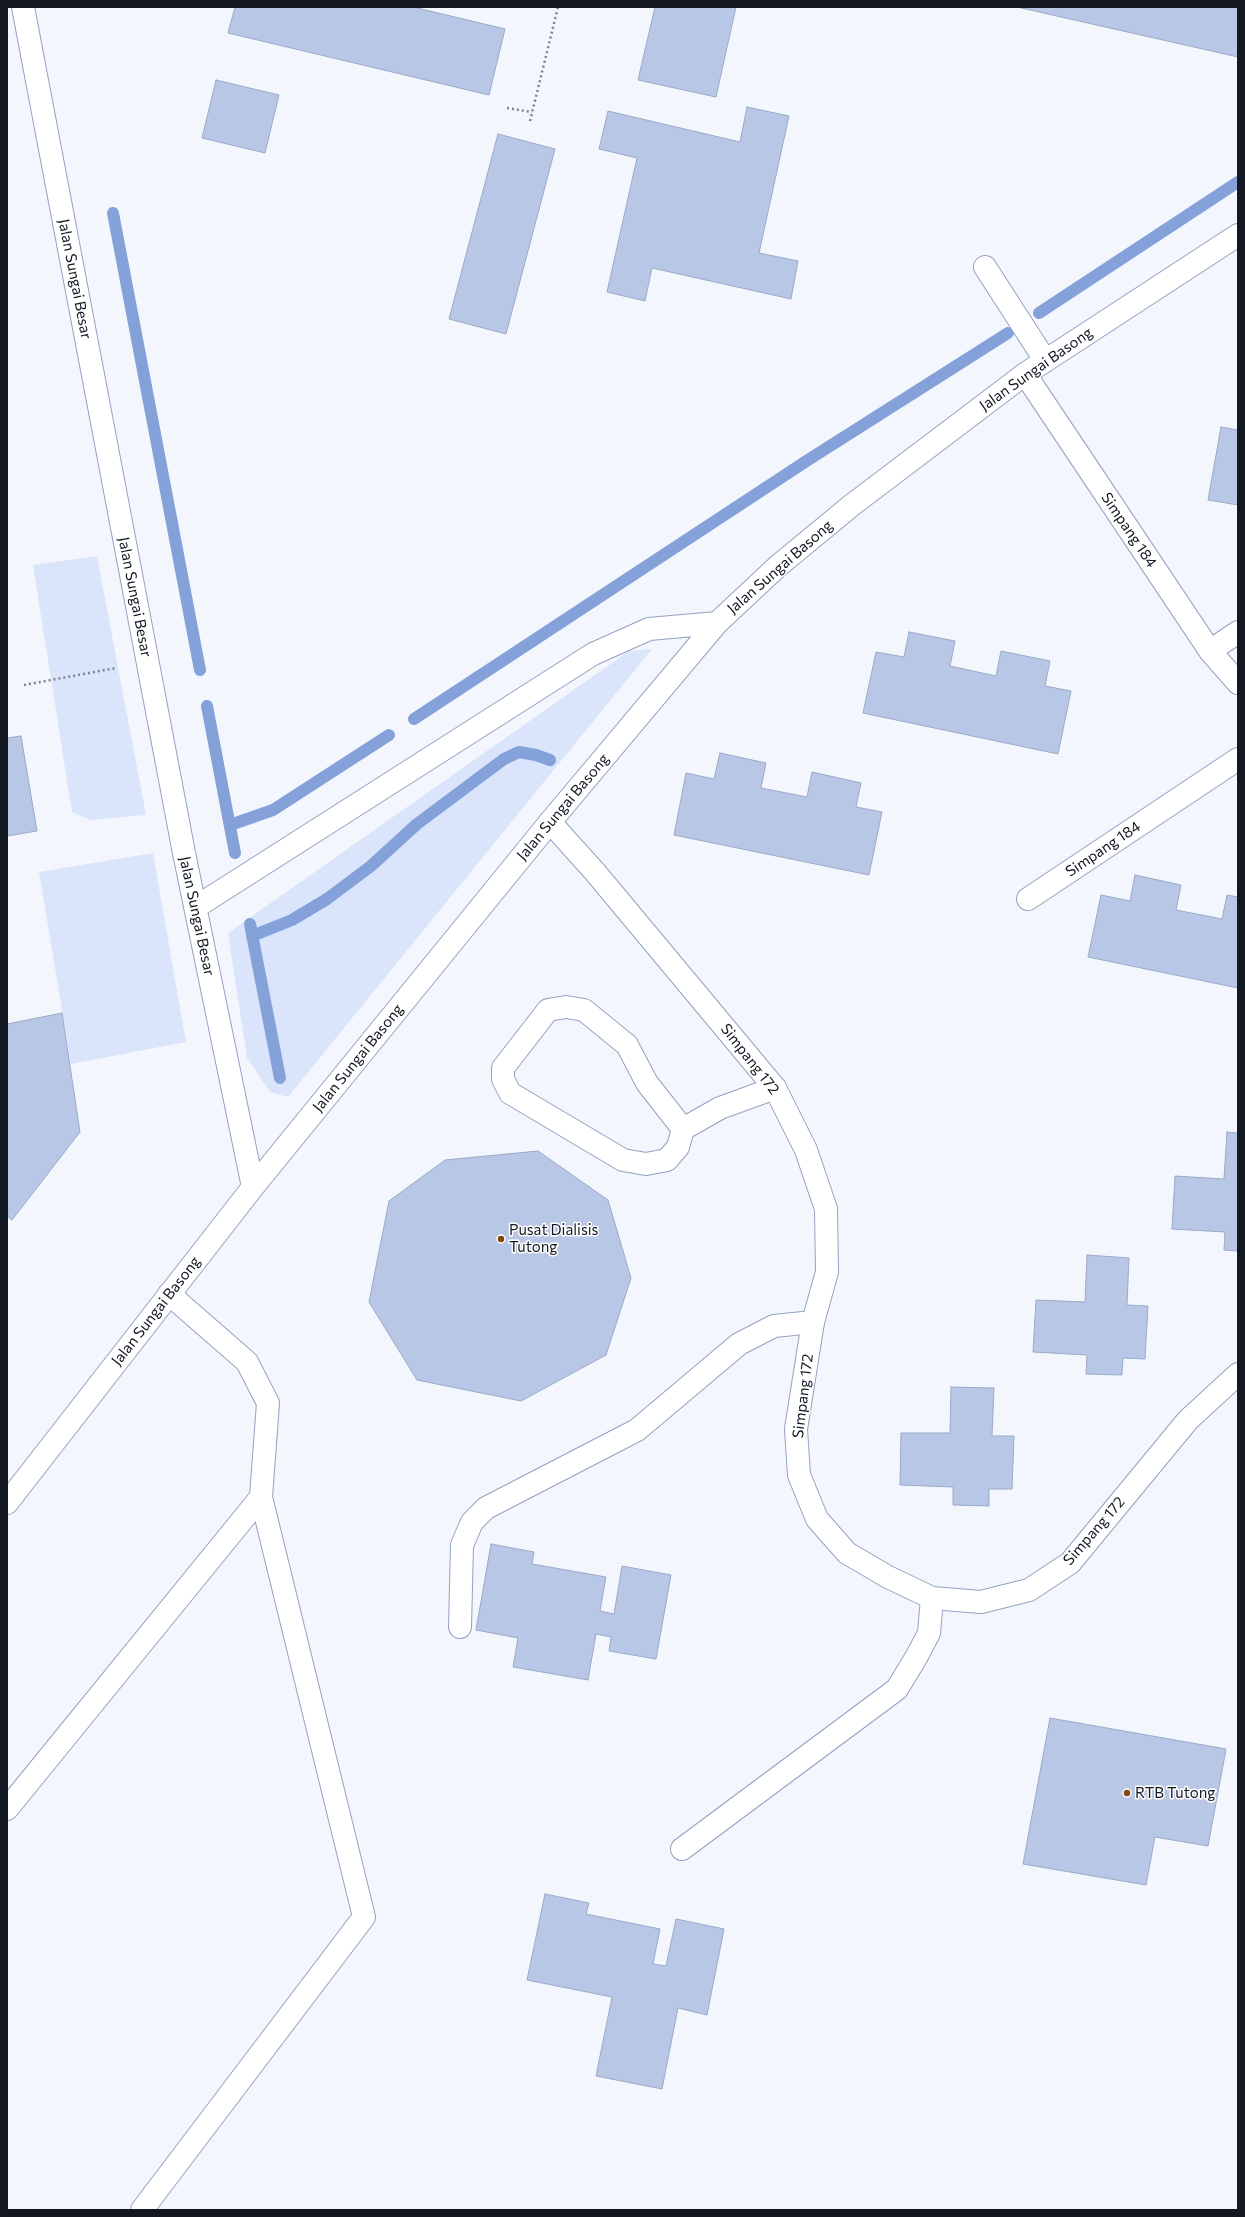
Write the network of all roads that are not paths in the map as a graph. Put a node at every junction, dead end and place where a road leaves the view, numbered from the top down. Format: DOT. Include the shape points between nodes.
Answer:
graph roads {
  1 [pos="23,7"];
  2 [pos="1238,235"];
  3 [pos="986,267"];
  4 [pos="1045,360"];
  5 [pos="1025,374"];
  6 [pos="717,623"];
  7 [pos="1238,632"];
  8 [pos="1210,651"];
  9 [pos="1238,683"];
  10 [pos="1238,759"];
  11 [pos="550,822"];
  12 [pos="1028,899"];
  13 [pos="196,907"];
  14 [pos="776,1088"];
  15 [pos="683,1129"];
  16 [pos="253,1187"];
  17 [pos="169,1294"];
  18 [pos="813,1322"];
  19 [pos="1238,1374"];
  20 [pos="261,1497"];
  21 [pos="7,1503"];
  22 [pos="932,1598"];
  23 [pos="460,1628"];
  24 [pos="7,1808"];
  25 [pos="682,1849"];
  26 [pos="142,2210"];
  1 -- 13 [label="street, Jalan Sungai Besar" via="147,663"];
  2 -- 4 [label="street, Jalan Sungai Basong"];
  3 -- 4 [label="street"];
  4 -- 5 [label="street, Jalan Sungai Basong"];
  5 -- 6 [label="street, Jalan Sungai Basong" via="852,505 778,566"];
  5 -- 8 [label="street, Simpang 184"];
  6 -- 11 [label="street, Jalan Sungai Basong"];
  6 -- 13 [label="street" via="649,629 593,654"];
  7 -- 8 [label="street"];
  8 -- 9 [label="street, Simpang 184"];
  10 -- 12 [label="street, Simpang 184"];
  11 -- 14 [label="street, Simpang 172"];
  11 -- 16 [label="street, Jalan Sungai Basong"];
  13 -- 16 [label="street, Jalan Sungai Besar"];
  14 -- 15 [label="street" via="720,1108"];
  14 -- 18 [label="street, Simpang 172" via="806,1150 826,1209 827,1272"];
  15 -- 15 [label="street" via="678,1147 667,1160 646,1164 623,1160 510,1093 503,1079 503,1068 548,1010 566,1006 584,1010 627,1045 647,1083"];
  16 -- 17 [label="street, Jalan Sungai Basong"];
  17 -- 20 [label="street" via="247,1362 268,1403"];
  17 -- 21 [label="street, Jalan Sungai Basong"];
  18 -- 22 [label="street, Simpang 172" via="796,1429 799,1475 817,1519 848,1553 888,1577"];
  18 -- 23 [label="street" via="774,1326 739,1344 637,1430 486,1508 472,1522 462,1545"];
  19 -- 22 [label="street, Simpang 172" via="1188,1420 1070,1563 1029,1590 981,1602"];
  20 -- 24 [label="street"];
  20 -- 26 [label="street" via="364,1917"];
  22 -- 25 [label="street" via="929,1633 897,1689"];
}
